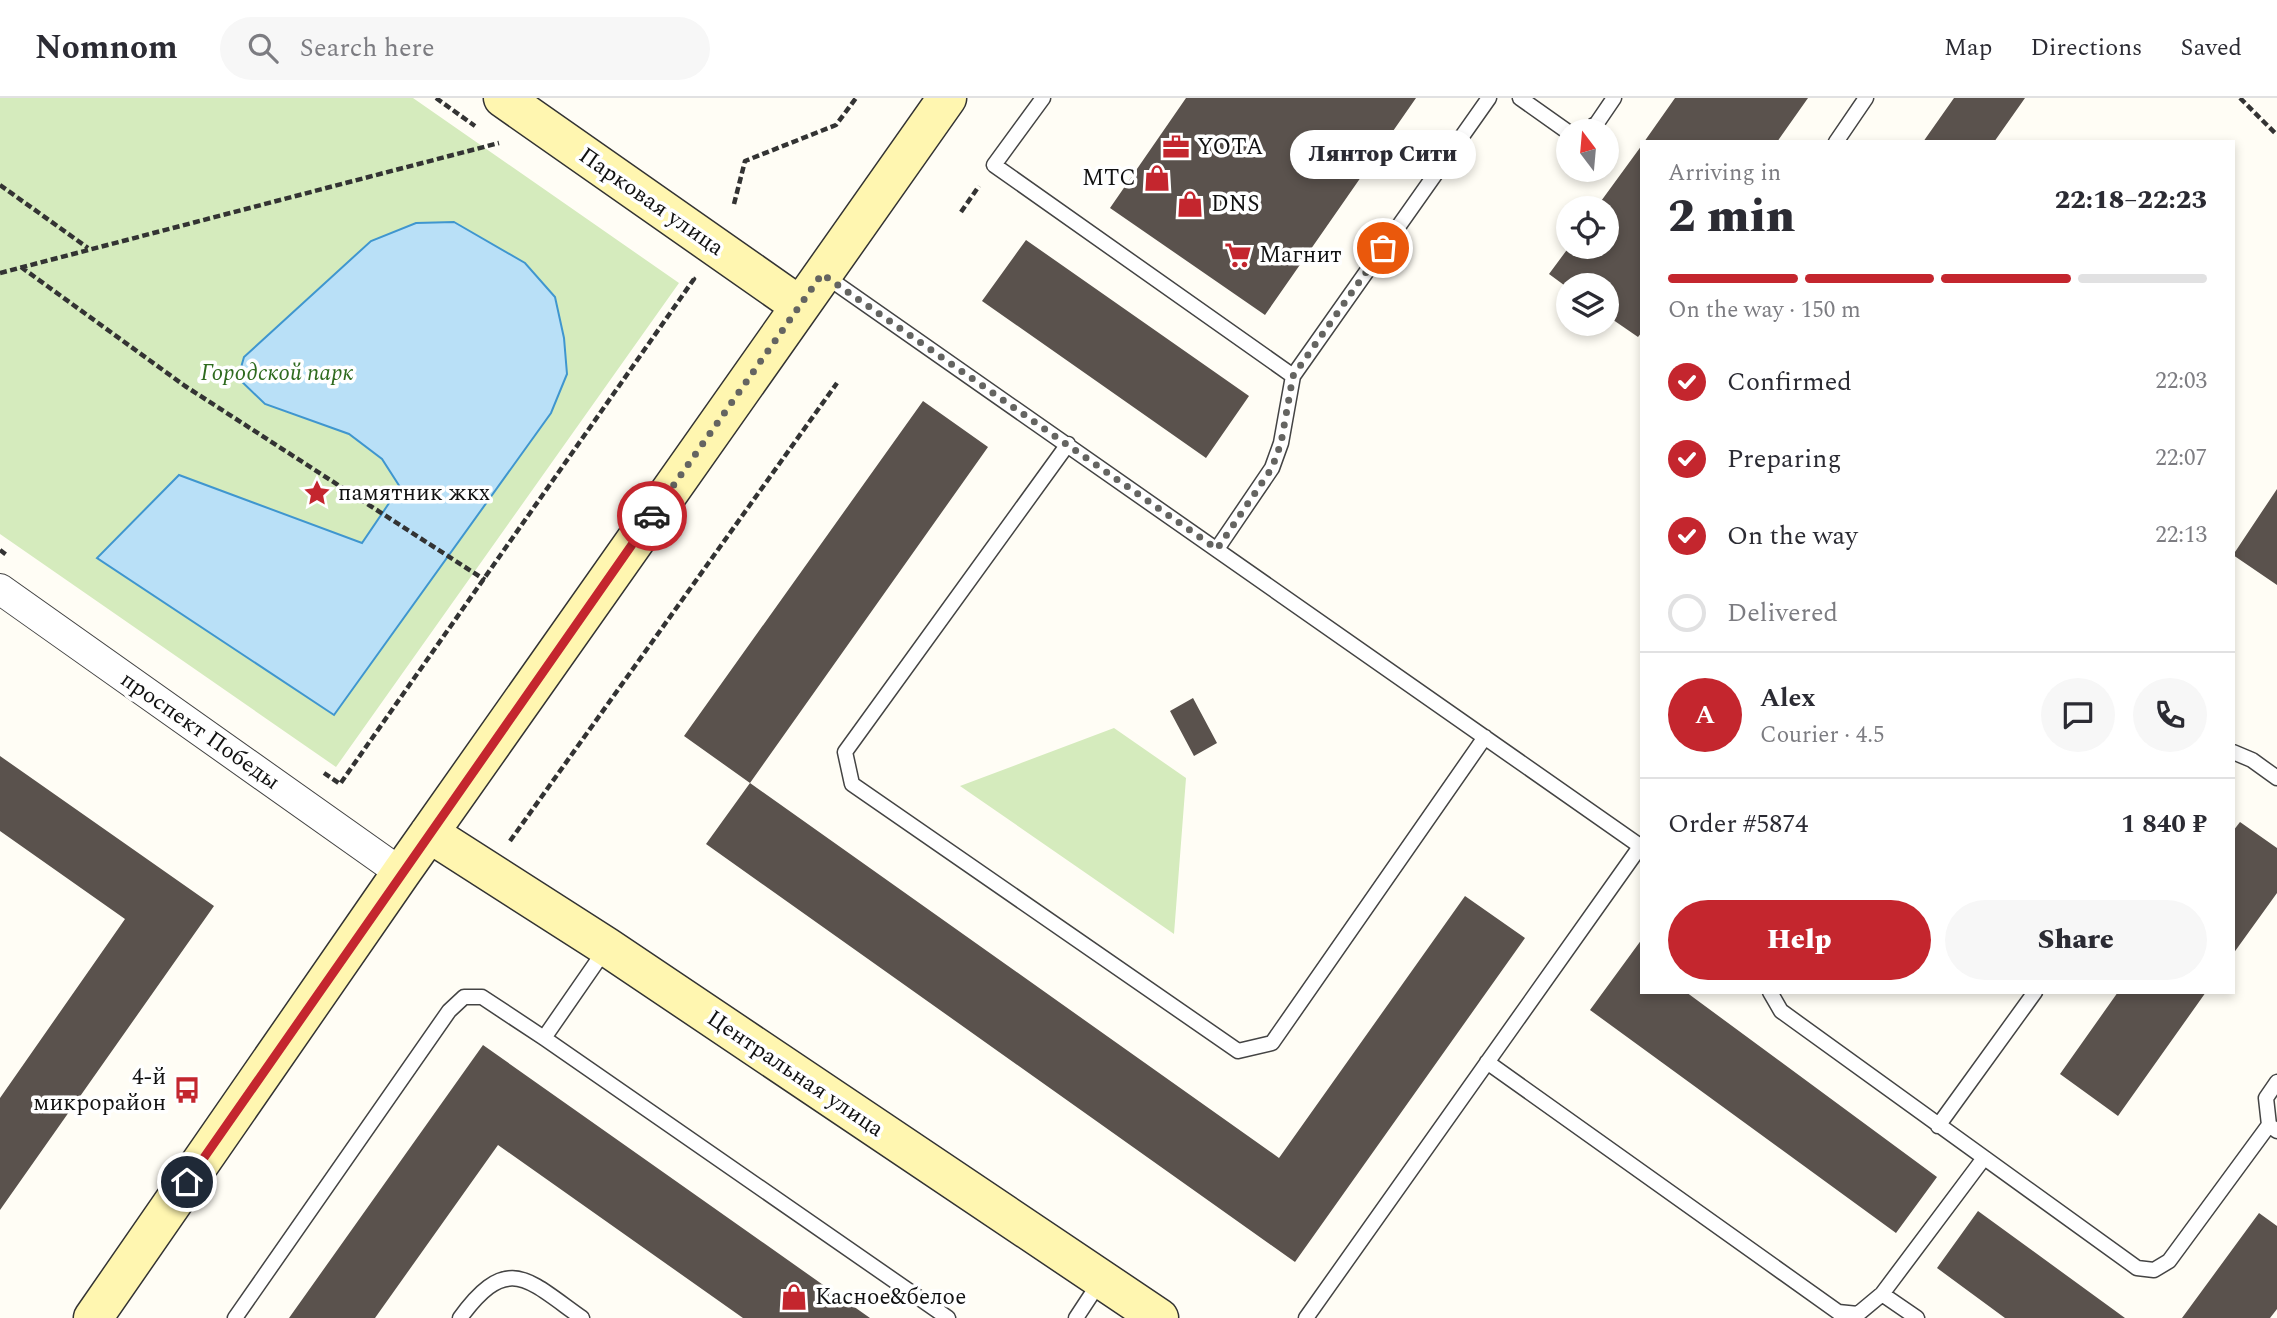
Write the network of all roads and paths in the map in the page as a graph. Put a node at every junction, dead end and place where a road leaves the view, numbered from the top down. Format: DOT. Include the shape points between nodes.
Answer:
graph roads {
  1 [pos="436,98"];
  2 [pos="503,98"];
  3 [pos="856,98"];
  4 [pos="947,98"];
  5 [pos="1043,98"];
  6 [pos="1489,98"];
  7 [pos="1520,98"];
  8 [pos="1615,98"];
  9 [pos="1866,98"];
  10 [pos="2240,98"];
  11 [pos="1599,119"];
  12 [pos="1556,124"];
  13 [pos="478,128"];
  14 [pos="488,135"];
  15 [pos="2277,135"];
  16 [pos="1837,140"];
  17 [pos="499,143"];
  18 [pos="510,150"];
  19 [pos="0,185"];
  20 [pos="734,204"];
  21 [pos="88,248"];
  22 [pos="21,267"];
  23 [pos="683,272"];
  24 [pos="0,273"];
  25 [pos="822,274"];
  26 [pos="800,306"];
  27 [pos="1293,376"];
  28 [pos="837,383"];
  29 [pos="1068,444"];
  30 [pos="1217,549"];
  31 [pos="485,580"];
  32 [pos="0,589"];
  33 [pos="1485,737"];
  34 [pos="2235,753"];
  35 [pos="2277,778"];
  36 [pos="340,784"];
  37 [pos="429,833"];
  38 [pos="1640,844"];
  39 [pos="1640,846"];
  40 [pos="488,871"];
  41 [pos="401,873"];
  42 [pos="607,947"];
  43 [pos="1771,994"];
  44 [pos="2034,994"];
  45 [pos="544,1038"];
  46 [pos="1487,1062"];
  47 [pos="2277,1082"];
  48 [pos="1938,1126"];
  49 [pos="2273,1128"];
  50 [pos="1984,1158"];
  51 [pos="1102,1279"];
  52 [pos="1882,1294"];
  53 [pos="93,1318"];
  54 [pos="235,1318"];
  55 [pos="460,1318"];
  56 [pos="582,1318"];
  57 [pos="947,1318"];
  58 [pos="1076,1318"];
  59 [pos="1159,1318"];
  60 [pos="1306,1318"];
  61 [pos="1917,1318"];
  1 -- 13 [label="path"];
  2 -- 26 [label="street, Парковая улица"];
  3 -- 20 [label="path" via="836,125 745,161"];
  4 -- 25 [label="street"];
  5 -- 27 [label="lane" via="994,165"];
  6 -- 27 [label="lane"];
  7 -- 12 [label="lane"];
  8 -- 11 [label="lane"];
  9 -- 16 [label="lane"];
  10 -- 15 [label="path"];
  14 -- 17 [label="path"];
  17 -- 18 [label="path"];
  17 -- 22 [label="path"];
  19 -- 21 [label="path"];
  22 -- 24 [label="path"];
  22 -- 31 [label="path" via="185,386"];
  23 -- 31 [label="path" via="694,279"];
  25 -- 26 [label="street"];
  25 -- 29 [label="lane"];
  26 -- 37 [label="street"];
  27 -- 30 [label="lane" via="1272,468"];
  28 -- 40 [label="path"];
  29 -- 30 [label="lane"];
  29 -- 33 [label="lane" via="845,752 852,784 1238,1051 1272,1043"];
  30 -- 33 [label="lane"];
  31 -- 36 [label="path"];
  32 -- 41 [label="street, проспект Победы"];
  33 -- 38 [label="lane"];
  34 -- 35 [label="lane"];
  37 -- 40 [label="street, Центральная улица"];
  37 -- 41 [label="street"];
  39 -- 46 [label="lane"];
  40 -- 42 [label="street, Центральная улица"];
  41 -- 53 [label="street"];
  42 -- 45 [label="lane"];
  42 -- 51 [label="street, Центральная улица"];
  43 -- 48 [label="lane" via="1781,1011"];
  44 -- 48 [label="lane"];
  45 -- 54 [label="lane" via="482,997 464,997 449,1011"];
  45 -- 57 [label="lane"];
  46 -- 52 [label="lane" via="1838,1312 1857,1314"];
  46 -- 60 [label="lane"];
  47 -- 49 [label="lane" via="2266,1098"];
  48 -- 50 [label="lane"];
  49 -- 50 [label="lane" via="2169,1261 2154,1270 2137,1268"];
  50 -- 52 [label="lane"];
  51 -- 58 [label="lane"];
  51 -- 59 [label="street, Центральная улица"];
  52 -- 61 [label="lane"];
  55 -- 56 [label="lane" via="478,1292 503,1278 525,1278"];
}
